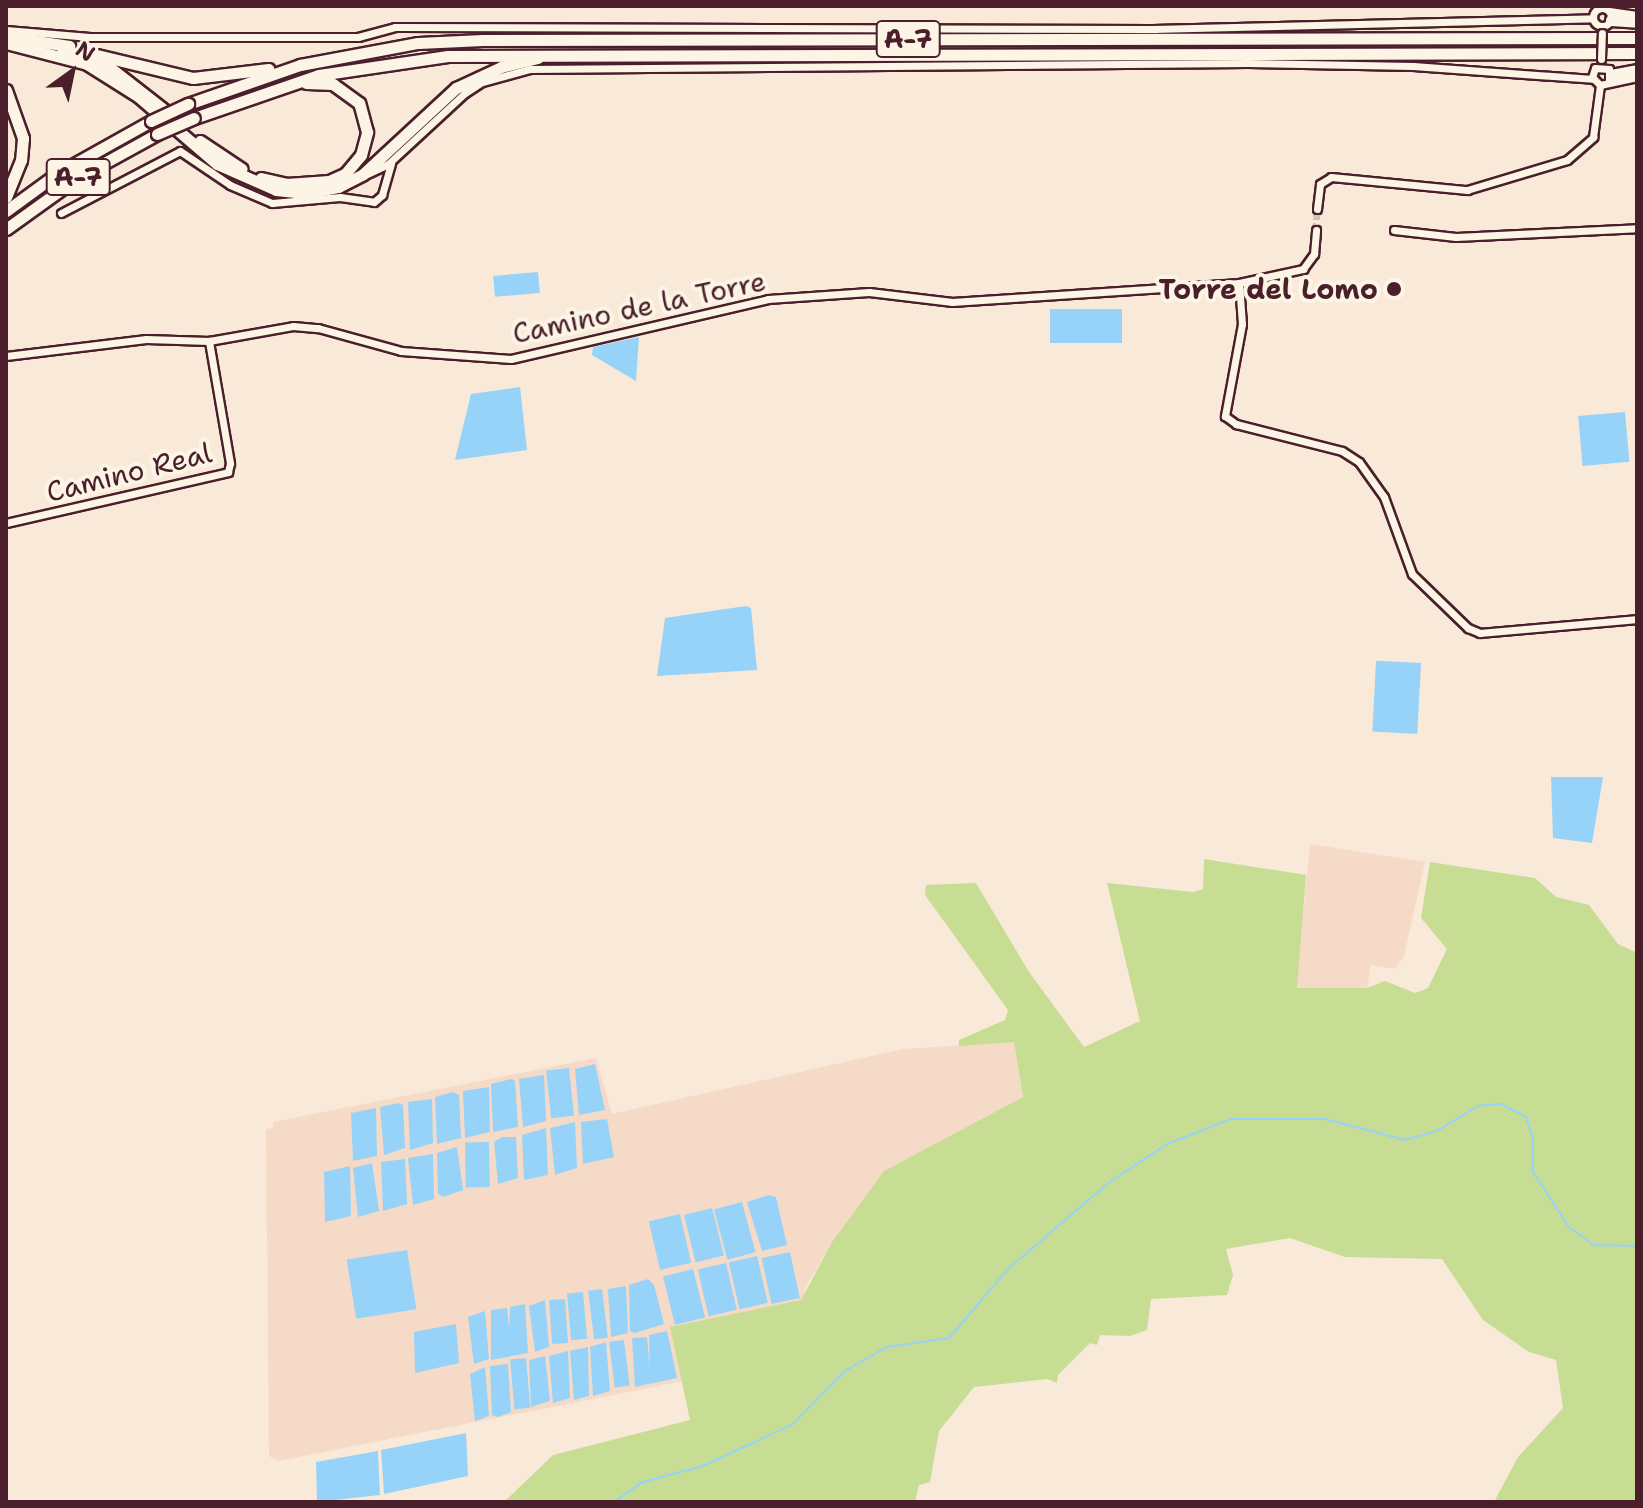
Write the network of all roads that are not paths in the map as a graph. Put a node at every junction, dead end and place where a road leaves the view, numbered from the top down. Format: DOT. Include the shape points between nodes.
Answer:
graph roads {
  1 [pos="1637,15"];
  2 [pos="1593,18"];
  3 [pos="1606,22"];
  4 [pos="1637,22"];
  5 [pos="6,30"];
  6 [pos="1637,38"];
  7 [pos="6,39"];
  8 [pos="1637,53"];
  9 [pos="565,54"];
  10 [pos="1601,62"];
  11 [pos="300,65"];
  12 [pos="1637,70"];
  13 [pos="1637,77"];
  14 [pos="1603,82"];
  15 [pos="293,83"];
  16 [pos="6,90"];
  17 [pos="407,138"];
  18 [pos="384,163"];
  19 [pos="366,174"];
  20 [pos="384,182"];
  21 [pos="6,197"];
  22 [pos="1317,209"];
  23 [pos="6,211"];
  24 [pos="61,213"];
  25 [pos="1637,228"];
  26 [pos="6,229"];
  27 [pos="1316,230"];
  28 [pos="1394,230"];
  29 [pos="1239,283"];
  30 [pos="209,341"];
  31 [pos="6,356"];
  32 [pos="6,523"];
  33 [pos="1637,619"];
  1 -- 3 [label="street"];
  2 -- 3 [label="street"];
  2 -- 3 [label="street" via="1598,8"];
  2 -- 5 [label="street" via="1156,29 395,27 358,37 90,37"];
  3 -- 4 [label="highway"];
  3 -- 10 [label="street, bridge"];
  6 -- 11 [label="highway, A-7" via="483,40 406,45"];
  7 -- 11 [label="highway" via="56,42 146,70 193,78"];
  7 -- 15 [label="highway" via="54,45 108,66 213,152 259,178 286,184 329,181 345,174 361,155 366,117 345,89"];
  7 -- 19 [label="highway" via="48,50 115,79 217,164 246,180 307,193"];
  8 -- 9 [label="highway, A-7"];
  9 -- 15 [label="highway, A-7" via="402,60"];
  9 -- 17 [label="highway" via="516,62 475,77"];
  10 -- 14 [label="street"];
  10 -- 14 [label="street" via="1593,70"];
  11 -- 23 [label="highway, A-7, bridge" via="151,121 58,173"];
  12 -- 14 [label="highway"];
  13 -- 14 [label="street"];
  14 -- 17 [label="street" via="1413,66 1248,63 576,66 530,69 482,82"];
  14 -- 22 [label="street" via="1593,137 1567,160 1467,190 1331,177 1320,184"];
  15 -- 26 [label="highway, A-7, bridge" via="157,134 77,178"];
  16 -- 21 [label="highway" via="23,138 18,171"];
  17 -- 18 [label="highway"];
  18 -- 19 [label="highway"];
  18 -- 20 [label="street"];
  18 -- 20 [label="street"];
  19 -- 20 [label="street"];
  20 -- 24 [label="street" via="382,195 374,202 340,197 272,203 230,185 180,151"];
  25 -- 28 [label="street" via="1456,237"];
  27 -- 29 [label="street, Camino de la Torre" via="1314,254 1303,269"];
  29 -- 30 [label="street, Camino de la Torre" via="952,302 869,292 768,299 511,359 401,351 293,326"];
  29 -- 33 [label="street" via="1242,324 1225,416 1236,424 1342,451 1359,462 1384,497 1412,574 1473,632"];
  30 -- 31 [label="street, Camino de la Torre" via="146,339"];
  30 -- 32 [label="street, Camino Real" via="228,472"];
}
